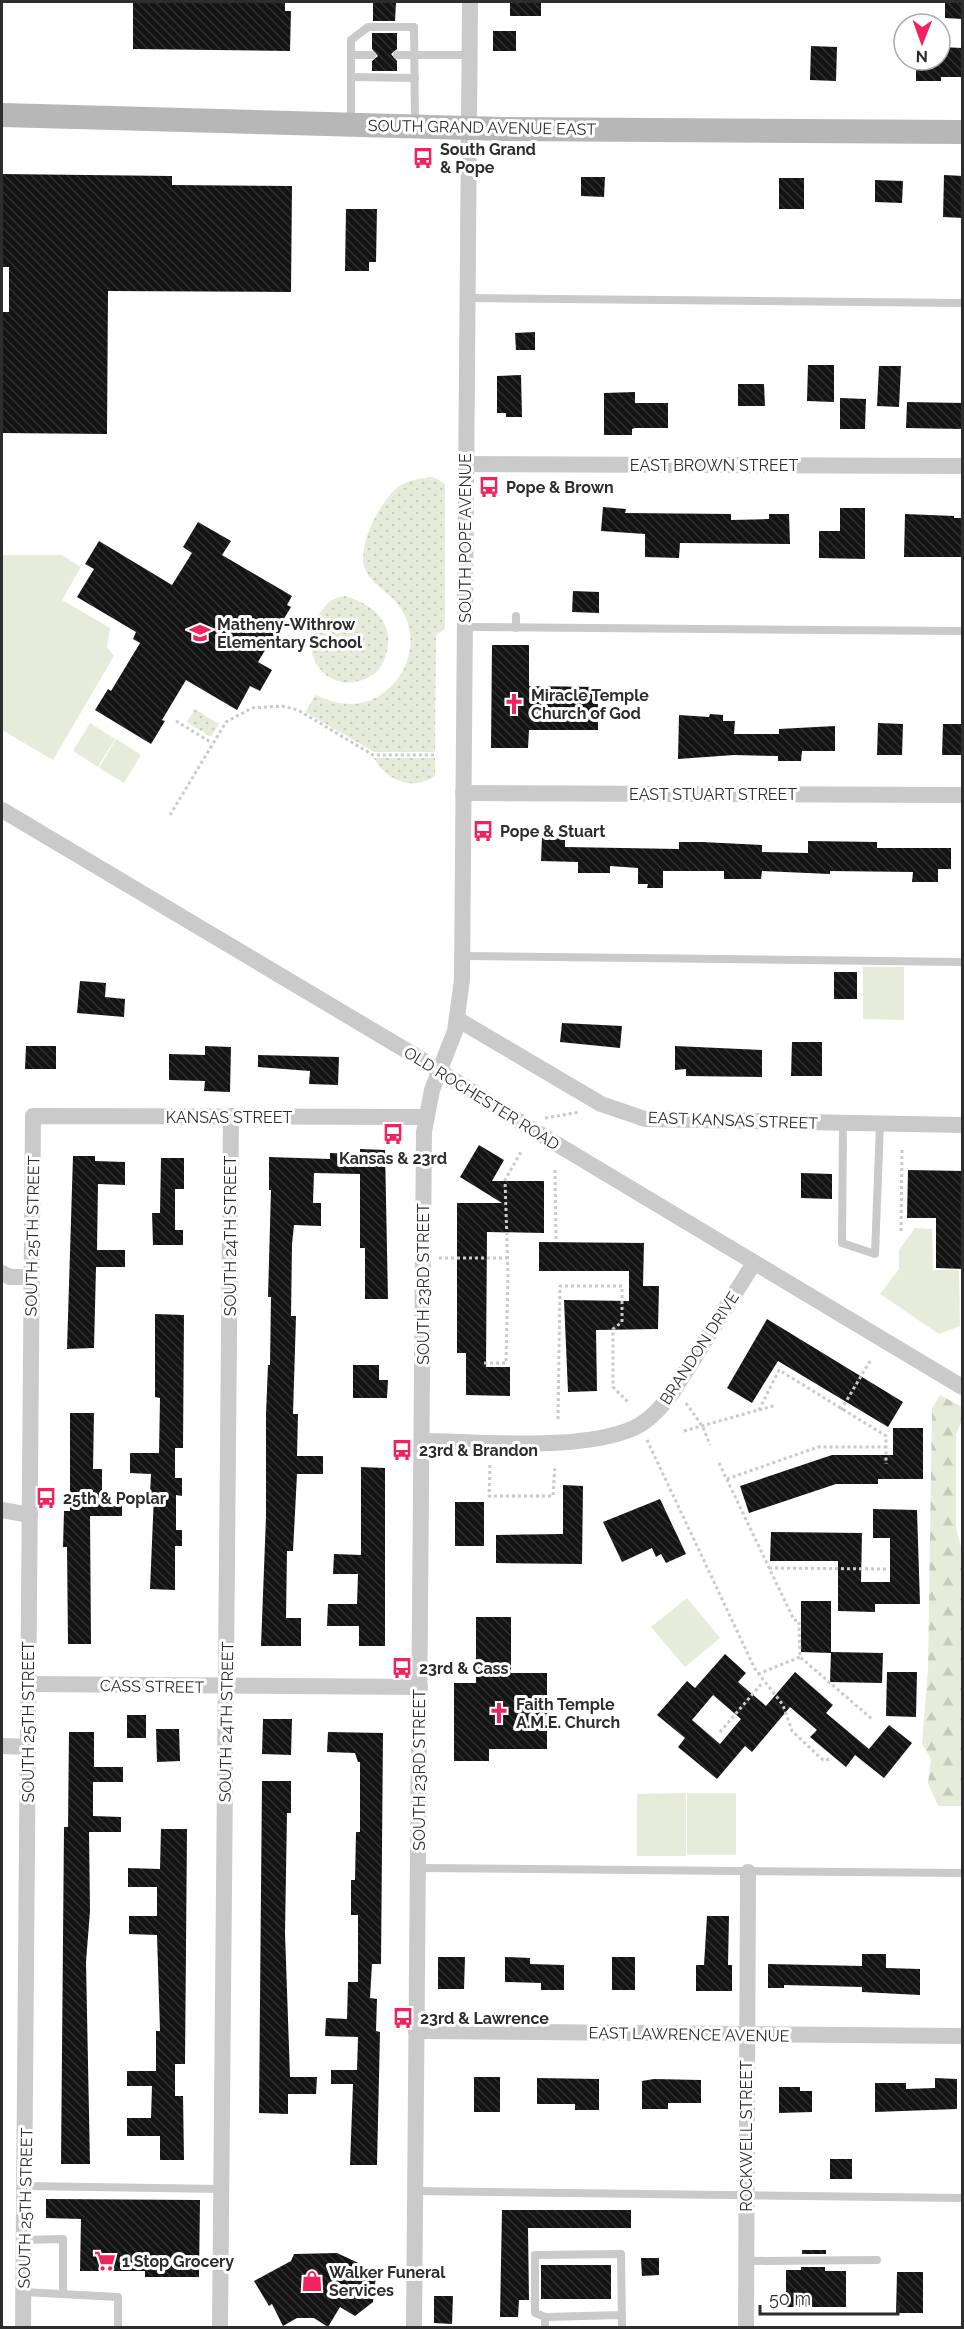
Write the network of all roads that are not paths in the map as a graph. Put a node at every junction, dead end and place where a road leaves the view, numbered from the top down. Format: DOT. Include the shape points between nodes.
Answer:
graph roads {
  1 [pos="470,2"];
  2 [pos="470,54"];
  3 [pos="351,55"];
  4 [pos="372,55"];
  5 [pos="397,55"];
  6 [pos="414,55"];
  7 [pos="351,77"];
  8 [pos="415,78"];
  9 [pos="2,115"];
  10 [pos="351,124"];
  11 [pos="415,126"];
  12 [pos="468,128"];
  13 [pos="963,132"];
  14 [pos="466,298"];
  15 [pos="963,303"];
  16 [pos="465,464"];
  17 [pos="963,466"];
  18 [pos="516,616"];
  19 [pos="464,627"];
  20 [pos="516,628"];
  21 [pos="963,632"];
  22 [pos="464,793"];
  23 [pos="963,795"];
  24 [pos="2,810"];
  25 [pos="463,956"];
  26 [pos="963,962"];
  27 [pos="457,1019"];
  28 [pos="440,1071"];
  29 [pos="33,1116"];
  30 [pos="231,1116"];
  31 [pos="425,1117"];
  32 [pos="843,1124"];
  33 [pos="880,1124"];
  34 [pos="963,1125"];
  35 [pos="754,1263"];
  36 [pos="2,1274"];
  37 [pos="31,1277"];
  38 [pos="963,1387"];
  39 [pos="422,1441"];
  40 [pos="2,1510"];
  41 [pos="30,1515"];
  42 [pos="28,1684"];
  43 [pos="226,1687"];
  44 [pos="420,1687"];
  45 [pos="2,1746"];
  46 [pos="28,1747"];
  47 [pos="418,1868"];
  48 [pos="748,1872"];
  49 [pos="963,1873"];
  50 [pos="416,2031"];
  51 [pos="746,2035"];
  52 [pos="963,2036"];
  53 [pos="25,2186"];
  54 [pos="222,2189"];
  55 [pos="415,2191"];
  56 [pos="746,2196"];
  57 [pos="963,2198"];
  58 [pos="24,2240"];
  59 [pos="877,2260"];
  60 [pos="746,2261"];
  61 [pos="23,2292"];
  62 [pos="63,2294"];
  63 [pos="622,2315"];
  64 [pos="545,2317"];
  65 [pos="23,2328"];
  66 [pos="118,2328"];
  67 [pos="220,2328"];
  68 [pos="414,2328"];
  69 [pos="545,2328"];
  70 [pos="622,2328"];
  71 [pos="746,2328"];
  1 -- 2 [label="street, SOUTH POPE AVENUE"];
  2 -- 6 [label="lane"];
  2 -- 12 [label="street, SOUTH POPE AVENUE"];
  3 -- 4 [label="lane"];
  3 -- 6 [label="lane" via="351,40 368,27 414,27"];
  3 -- 7 [label="lane"];
  5 -- 6 [label="lane"];
  6 -- 8 [label="lane"];
  7 -- 8 [label="lane"];
  7 -- 10 [label="lane"];
  8 -- 11 [label="lane"];
  9 -- 10 [label="main road, SOUTH GRAND AVENUE EAST"];
  10 -- 11 [label="main road, SOUTH GRAND AVENUE EAST"];
  11 -- 12 [label="main road, SOUTH GRAND AVENUE EAST"];
  12 -- 13 [label="main road, SOUTH GRAND AVENUE EAST"];
  12 -- 14 [label="street, SOUTH POPE AVENUE"];
  14 -- 15 [label="lane"];
  14 -- 16 [label="street, SOUTH POPE AVENUE"];
  16 -- 17 [label="street, EAST BROWN STREET"];
  16 -- 19 [label="street, SOUTH POPE AVENUE"];
  18 -- 20 [label="lane"];
  19 -- 20 [label="lane"];
  19 -- 22 [label="street, SOUTH POPE AVENUE"];
  20 -- 21 [label="lane"];
  22 -- 23 [label="street, EAST STUART STREET"];
  22 -- 25 [label="street, SOUTH POPE AVENUE"];
  24 -- 28 [label="street, OLD ROCHESTER ROAD"];
  25 -- 26 [label="lane"];
  25 -- 27 [label="street, SOUTH POPE AVENUE"];
  27 -- 28 [label="street, SOUTH POPE AVENUE"];
  27 -- 32 [label="street, EAST KANSAS STREET" via="601,1104 645,1119"];
  28 -- 31 [label="street, SOUTH 23RD STREET"];
  28 -- 35 [label="street, OLD ROCHESTER ROAD"];
  29 -- 30 [label="street, KANSAS STREET"];
  29 -- 37 [label="street, SOUTH 25TH STREET"];
  30 -- 31 [label="street, KANSAS STREET"];
  30 -- 43 [label="street, SOUTH 24TH STREET"];
  31 -- 39 [label="street, SOUTH 23RD STREET"];
  32 -- 33 [label="street, EAST KANSAS STREET"];
  32 -- 33 [label="lane" via="842,1243 875,1254"];
  33 -- 34 [label="street, EAST KANSAS STREET"];
  35 -- 38 [label="street, OLD ROCHESTER ROAD"];
  35 -- 39 [label="street, BRANDON DRIVE" via="661,1408 635,1427 588,1441"];
  36 -- 37 [label="street"];
  37 -- 41 [label="street, SOUTH 25TH STREET"];
  39 -- 44 [label="street, SOUTH 23RD STREET"];
  40 -- 41 [label="street"];
  41 -- 42 [label="street, SOUTH 25TH STREET"];
  42 -- 43 [label="street, CASS STREET"];
  42 -- 46 [label="street, SOUTH 25TH STREET"];
  43 -- 44 [label="street, CASS STREET"];
  43 -- 54 [label="street, SOUTH 24TH STREET"];
  44 -- 47 [label="street, SOUTH 23RD STREET"];
  45 -- 46 [label="street"];
  46 -- 53 [label="street, SOUTH 25TH STREET"];
  47 -- 48 [label="lane"];
  47 -- 50 [label="street, SOUTH 23RD STREET"];
  48 -- 49 [label="lane"];
  48 -- 51 [label="street, ROCKWELL STREET"];
  50 -- 51 [label="street, EAST LAWRENCE AVENUE"];
  50 -- 55 [label="street, SOUTH 23RD STREET"];
  51 -- 52 [label="street, EAST LAWRENCE AVENUE"];
  51 -- 56 [label="street, ROCKWELL STREET"];
  53 -- 54 [label="lane"];
  53 -- 58 [label="street, SOUTH 25TH STREET"];
  54 -- 67 [label="street, SOUTH 24TH STREET"];
  55 -- 56 [label="lane"];
  55 -- 68 [label="street, SOUTH 23RD STREET"];
  56 -- 57 [label="lane"];
  56 -- 60 [label="street, ROCKWELL STREET"];
  58 -- 61 [label="street, SOUTH 25TH STREET"];
  58 -- 62 [label="lane" via="63,2239"];
  59 -- 60 [label="lane"];
  60 -- 71 [label="street, ROCKWELL STREET"];
  61 -- 62 [label="lane"];
  61 -- 65 [label="street, SOUTH 25TH STREET"];
  62 -- 66 [label="lane" via="118,2297"];
  63 -- 64 [label="lane"];
  63 -- 64 [label="lane" via="621,2254 535,2255 535,2313"];
  63 -- 70 [label="lane"];
  64 -- 69 [label="lane"];
}
